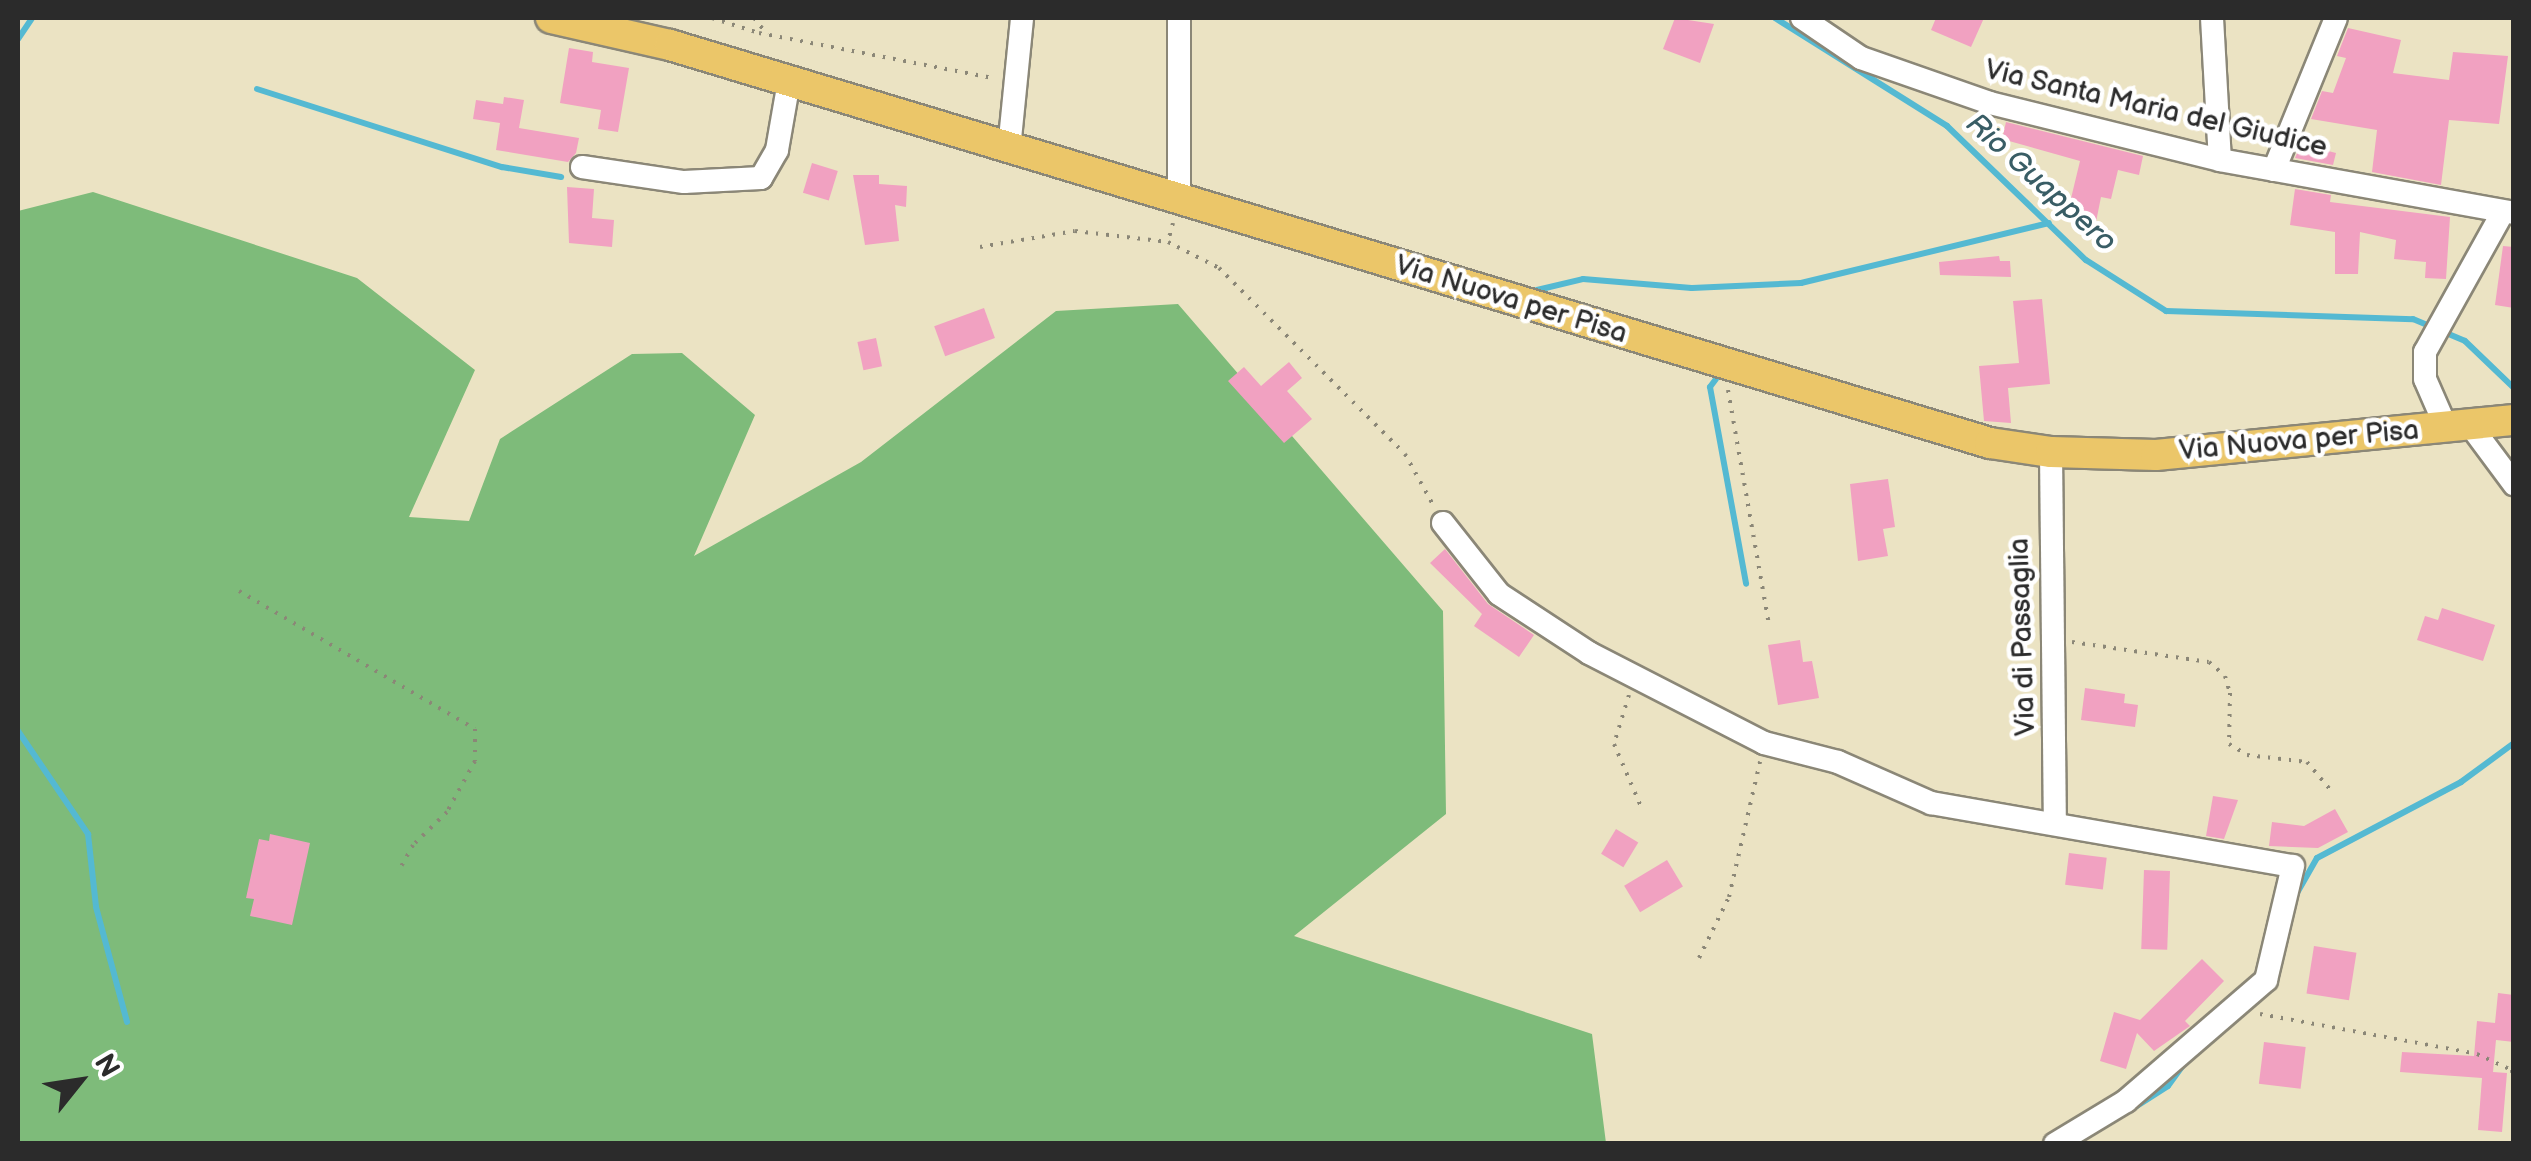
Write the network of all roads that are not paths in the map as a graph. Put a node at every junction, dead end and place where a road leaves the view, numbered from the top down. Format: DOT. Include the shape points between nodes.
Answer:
graph roads {
  1 [pos="551,18"];
  2 [pos="1022,18"];
  3 [pos="1179,18"];
  4 [pos="1802,18"];
  5 [pos="2212,18"];
  6 [pos="2336,18"];
  7 [pos="789,80"];
  8 [pos="1008,149"];
  9 [pos="2220,160"];
  10 [pos="582,167"];
  11 [pos="2274,170"];
  12 [pos="1179,200"];
  13 [pos="2508,212"];
  14 [pos="2480,424"];
  15 [pos="2051,452"];
  16 [pos="2514,484"];
  17 [pos="1443,523"];
  18 [pos="2055,820"];
  19 [pos="2055,1144"];
  1 -- 7 [label="main road, Via Nuova per Pisa"];
  2 -- 8 [label="street"];
  3 -- 12 [label="street"];
  4 -- 9 [label="street, Via Santa Maria del Giudice" via="1860,58 1990,103"];
  5 -- 9 [label="street"];
  6 -- 11 [label="street"];
  7 -- 8 [label="main road, Via Nuova per Pisa"];
  7 -- 10 [label="street" via="777,150 761,178 684,182"];
  8 -- 12 [label="main road, Via Nuova per Pisa"];
  9 -- 11 [label="street, Via Santa Maria del Giudice"];
  11 -- 13 [label="street, Via Santa Maria del Giudice"];
  12 -- 15 [label="main road, Via Nuova per Pisa" via="1724,366 1990,442"];
  13 -- 14 [label="street" via="2425,352 2426,379"];
  14 -- 15 [label="main road, Via Nuova per Pisa" via="2156,454"];
  14 -- 16 [label="street"];
  15 -- 18 [label="street, Via di Passaglia"];
  17 -- 18 [label="street" via="1499,594 1638,678 1767,744 1838,762 1930,802"];
  18 -- 19 [label="street" via="2293,866 2266,980 2126,1101"];
}
